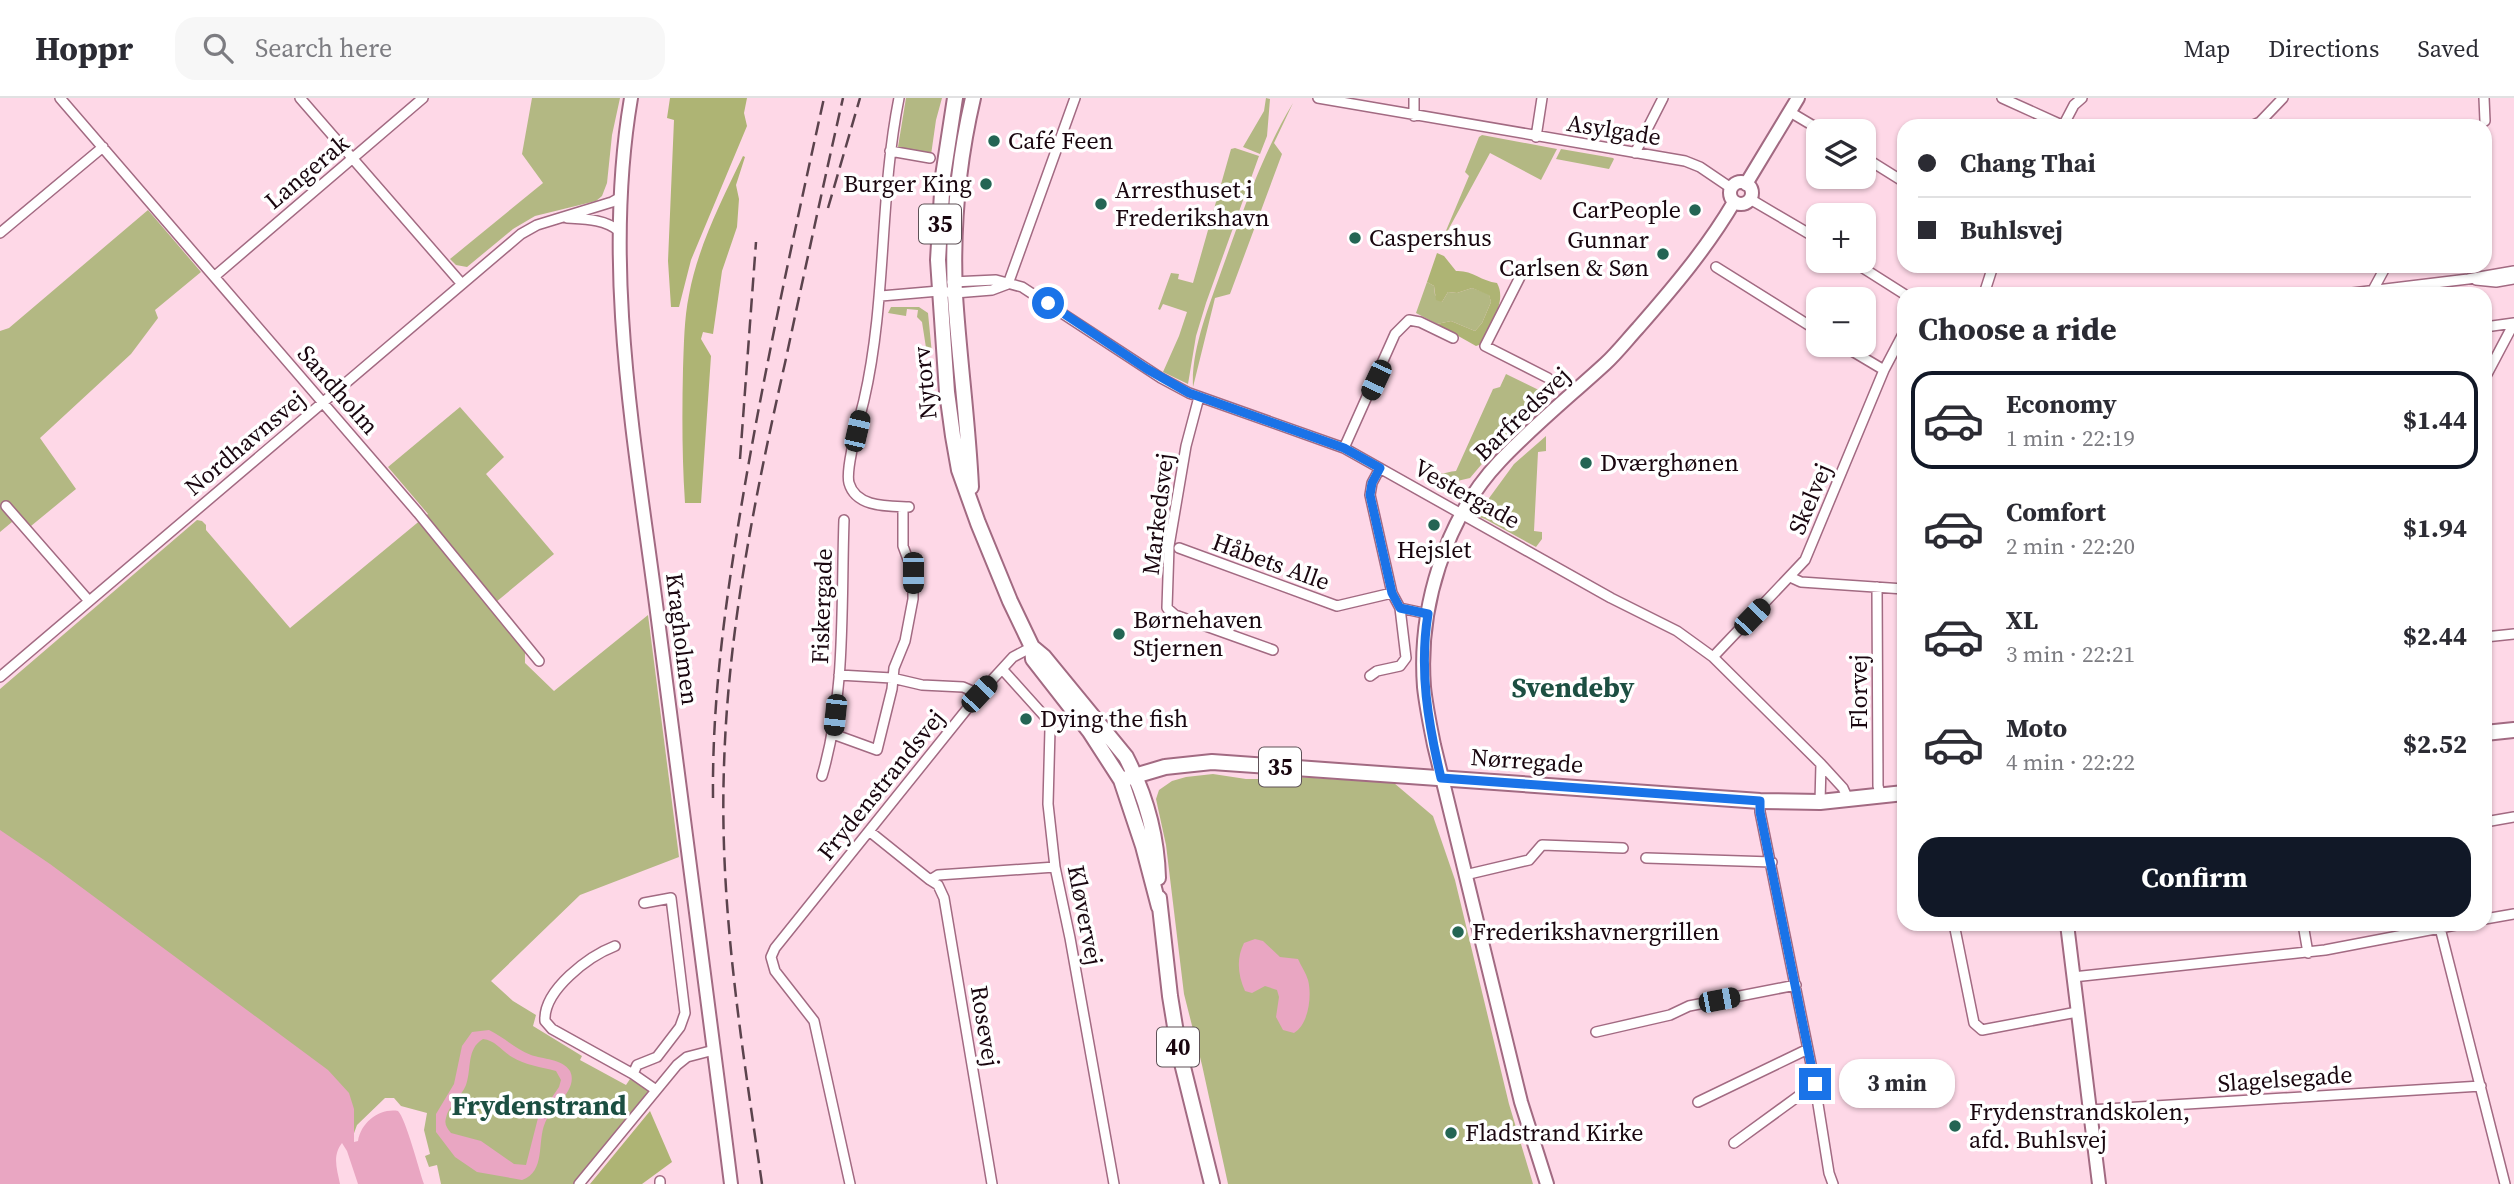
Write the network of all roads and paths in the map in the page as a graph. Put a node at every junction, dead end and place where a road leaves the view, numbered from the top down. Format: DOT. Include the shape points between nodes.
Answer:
graph roads {
  1 [pos="60,98"];
  2 [pos="300,98"];
  3 [pos="423,98"];
  4 [pos="631,98"];
  5 [pos="899,98"];
  6 [pos="955,98"];
  7 [pos="973,98"];
  8 [pos="1076,98"];
  9 [pos="1318,98"];
  10 [pos="1414,98"];
  11 [pos="1542,98"];
  12 [pos="1663,98"];
  13 [pos="1798,98"];
  14 [pos="2002,98"];
  15 [pos="2082,98"];
  16 [pos="2283,98"];
  17 [pos="2484,98"];
  18 [pos="1790,112"];
  19 [pos="1414,116"];
  20 [pos="2041,119"];
  21 [pos="2067,119"];
  22 [pos="2263,119"];
  23 [pos="2485,119"];
  24 [pos="1806,122"];
  25 [pos="1536,137"];
  26 [pos="103,147"];
  27 [pos="890,151"];
  28 [pos="1635,153"];
  29 [pos="353,158"];
  30 [pos="930,158"];
  31 [pos="1876,164"];
  32 [pos="1897,178"];
  33 [pos="1746,184"];
  34 [pos="1731,188"];
  35 [pos="621,197"];
  36 [pos="1750,198"];
  37 [pos="1734,202"];
  38 [pos="562,217"];
  39 [pos="619,231"];
  40 [pos="1806,232"];
  41 [pos="0,233"];
  42 [pos="1716,267"];
  43 [pos="2514,271"];
  44 [pos="1522,273"];
  45 [pos="1871,273"];
  46 [pos="215,276"];
  47 [pos="2468,279"];
  48 [pos="2514,279"];
  49 [pos="461,283"];
  50 [pos="1008,284"];
  51 [pos="955,287"];
  52 [pos="2399,287"];
  53 [pos="939,290"];
  54 [pos="1897,290"];
  55 [pos="881,296"];
  56 [pos="1806,323"];
  57 [pos="2514,323"];
  58 [pos="2492,326"];
  59 [pos="1453,338"];
  60 [pos="1897,345"];
  61 [pos="1862,357"];
  62 [pos="2492,365"];
  63 [pos="1884,370"];
  64 [pos="1548,378"];
  65 [pos="1199,397"];
  66 [pos="323,402"];
  67 [pos="1344,448"];
  68 [pos="1380,468"];
  69 [pos="965,469"];
  70 [pos="6,506"];
  71 [pos="1462,514"];
  72 [pos="844,520"];
  73 [pos="1179,548"];
  74 [pos="1790,577"];
  75 [pos="1877,587"];
  76 [pos="1897,588"];
  77 [pos="1392,593"];
  78 [pos="89,601"];
  79 [pos="1400,608"];
  80 [pos="1428,614"];
  81 [pos="2514,634"];
  82 [pos="2492,636"];
  83 [pos="1031,647"];
  84 [pos="1273,650"];
  85 [pos="1713,657"];
  86 [pos="539,661"];
  87 [pos="1002,669"];
  88 [pos="839,675"];
  89 [pos="1370,676"];
  90 [pos="0,677"];
  91 [pos="892,678"];
  92 [pos="979,694"];
  93 [pos="2514,730"];
  94 [pos="2492,732"];
  95 [pos="833,734"];
  96 [pos="1821,764"];
  97 [pos="822,776"];
  98 [pos="1128,778"];
  99 [pos="1441,778"];
  100 [pos="1897,794"];
  101 [pos="1881,796"];
  102 [pos="1847,799"];
  103 [pos="1760,801"];
  104 [pos="1819,802"];
  105 [pos="2514,817"];
  106 [pos="2492,821"];
  107 [pos="869,831"];
  108 [pos="1623,848"];
  109 [pos="1646,858"];
  110 [pos="1772,862"];
  111 [pos="1055,867"];
  112 [pos="1465,876"];
  113 [pos="930,880"];
  114 [pos="644,903"];
  115 [pos="2514,914"];
  116 [pos="2492,918"];
  117 [pos="1955,931"];
  118 [pos="2068,931"];
  119 [pos="2304,931"];
  120 [pos="2407,931"];
  121 [pos="2441,931"];
  122 [pos="615,946"];
  123 [pos="2308,953"];
  124 [pos="2073,977"];
  125 [pos="1796,985"];
  126 [pos="2077,1012"];
  127 [pos="1596,1032"];
  128 [pos="1808,1049"];
  129 [pos="714,1050"];
  130 [pos="633,1074"];
  131 [pos="1815,1084"];
  132 [pos="2482,1086"];
  133 [pos="656,1090"];
  134 [pos="1698,1102"];
  135 [pos="2090,1110"];
  136 [pos="1734,1143"];
  137 [pos="579,1184"];
  138 [pos="731,1184"];
  139 [pos="850,1184"];
  140 [pos="992,1184"];
  141 [pos="1114,1184"];
  142 [pos="1212,1184"];
  143 [pos="1547,1184"];
  144 [pos="1833,1184"];
  145 [pos="2099,1184"];
  146 [pos="2505,1184"];
  1 -- 26 [label="street, Sandholm"];
  2 -- 29 [label="street"];
  3 -- 29 [label="street, Langerak"];
  4 -- 35 [label="street, Kragholmen"];
  5 -- 27 [label="street"];
  6 -- 53 [label="main road, 35" via="943,176"];
  7 -- 51 [label="main road, 35" via="957,202"];
  8 -- 50 [label="street"];
  9 -- 19 [label="street, Asylgade"];
  10 -- 19 [label="street"];
  11 -- 25 [label="street"];
  12 -- 28 [label="street"];
  13 -- 18 [label="street"];
  14 -- 20 [label="street"];
  15 -- 21 [label="street"];
  16 -- 22 [label="street"];
  17 -- 23 [label="street"];
  18 -- 24 [label="street"];
  18 -- 33 [label="street"];
  19 -- 25 [label="street, Asylgade"];
  25 -- 28 [label="street, Asylgade"];
  26 -- 41 [label="street"];
  26 -- 46 [label="street, Sandholm"];
  27 -- 30 [label="street"];
  27 -- 55 [label="street"];
  28 -- 34 [label="street, Asylgade" via="1700,167"];
  29 -- 46 [label="street, Langerak"];
  29 -- 49 [label="street"];
  31 -- 32 [label="street"];
  33 -- 34 [label="street" via="1736,183"];
  33 -- 36 [label="street"];
  34 -- 37 [label="street"];
  35 -- 38 [label="street, Nordhavnsvej"];
  35 -- 39 [label="street, Kragholmen"];
  36 -- 37 [label="street" via="1741,204"];
  36 -- 40 [label="street"];
  37 -- 71 [label="street, Barfredsvej" via="1698,258 1661,303 1608,362 1498,463"];
  38 -- 39 [label="street, Nordhavnsvej" via="592,220"];
  38 -- 49 [label="street, Nordhavnsvej" via="521,234"];
  39 -- 129 [label="street, Kragholmen" via="634,438"];
  42 -- 56 [label="street"];
  43 -- 47 [label="street"];
  44 -- 64 [label="street" via="1485,346"];
  45 -- 54 [label="street"];
  46 -- 66 [label="street, Sandholm"];
  47 -- 48 [label="street"];
  47 -- 52 [label="street"];
  49 -- 66 [label="street, Nordhavnsvej"];
  50 -- 51 [label="street" via="992,290"];
  50 -- 65 [label="street, Vestergade" via="1022,287 1161,378"];
  51 -- 53 [label="street"];
  51 -- 69 [label="main road, Nytorv / 35"];
  53 -- 55 [label="street"];
  53 -- 69 [label="main road, Nytorv / 35" via="947,392"];
  55 -- 91 [label="street" via="849,482 863,501 906,507 903,546 913,573 913,599"];
  57 -- 58 [label="street"];
  57 -- 62 [label="street"];
  59 -- 67 [label="street" via="1420,322 1403,323"];
  60 -- 63 [label="street, Skelvej"];
  61 -- 63 [label="street"];
  63 -- 74 [label="street, Skelvej" via="1805,560"];
  65 -- 67 [label="street, Vestergade"];
  65 -- 84 [label="street, Markedsvej" via="1169,546 1167,608 1175,615"];
  66 -- 78 [label="street, Nordhavnsvej"];
  66 -- 86 [label="street, Sandholm"];
  67 -- 68 [label="street, Vestergade"];
  68 -- 71 [label="street, Vestergade"];
  68 -- 77 [label="street" via="1370,495"];
  69 -- 83 [label="main road, 35" via="972,502"];
  70 -- 78 [label="street"];
  71 -- 80 [label="street, Barfredsvej" via="1435,580"];
  71 -- 85 [label="street, Vestergade" via="1676,631"];
  72 -- 88 [label="street, Fiskergade"];
  73 -- 77 [label="street, Håbets Alle" via="1337,606"];
  74 -- 75 [label="street" via="1801,583"];
  74 -- 85 [label="street, Skelvej"];
  75 -- 76 [label="street"];
  75 -- 101 [label="street, Florvej"];
  77 -- 79 [label="street"];
  78 -- 90 [label="street, Nordhavnsvej"];
  79 -- 80 [label="street"];
  79 -- 89 [label="street" via="1405,661"];
  80 -- 99 [label="street, Barfredsvej" via="1424,685"];
  81 -- 82 [label="street"];
  83 -- 87 [label="street, Frydenstrandsvej"];
  83 -- 98 [label="main road, 35" via="1126,757"];
  85 -- 96 [label="street, Vestergade"];
  87 -- 92 [label="street, Frydenstrandsvej"];
  87 -- 111 [label="street, Kløvervej" via="1047,719 1050,729 1048,804"];
  88 -- 91 [label="street"];
  88 -- 95 [label="street, Fiskergade"];
  91 -- 92 [label="street" via="963,687"];
  91 -- 95 [label="street" via="877,750"];
  92 -- 107 [label="street, Frydenstrandsvej"];
  93 -- 94 [label="main road"];
  95 -- 97 [label="street, Fiskergade"];
  96 -- 102 [label="street, Vestergade"];
  96 -- 104 [label="street"];
  98 -- 99 [label="main road, Nørregade / 35" via="1184,763 1212,762"];
  98 -- 142 [label="main road, 40" via="1159,907 1179,1051"];
  99 -- 103 [label="main road, Nørregade / 35"];
  99 -- 112 [label="street, Barfredsvej"];
  100 -- 101 [label="main road, 35"];
  101 -- 102 [label="main road, 35"];
  102 -- 104 [label="main road, Nørregade / 35"];
  103 -- 104 [label="main road, Nørregade / 35"];
  103 -- 110 [label="street"];
  105 -- 106 [label="street"];
  107 -- 113 [label="street"];
  107 -- 139 [label="street, Frydenstrandsvej" via="771,957 775,971 814,1021"];
  108 -- 112 [label="street" via="1542,845 1530,860"];
  109 -- 110 [label="street"];
  110 -- 125 [label="street"];
  111 -- 113 [label="street" via="938,874"];
  111 -- 141 [label="street, Kløvervej"];
  112 -- 143 [label="street, Barfredsvej" via="1521,1102"];
  113 -- 140 [label="street, Rosevej" via="944,898"];
  114 -- 130 [label="street" via="671,898 685,1013 657,1057 637,1065"];
  115 -- 116 [label="street"];
  117 -- 126 [label="street" via="1973,1023 1982,1030"];
  118 -- 124 [label="street"];
  119 -- 123 [label="street"];
  120 -- 123 [label="street"];
  121 -- 132 [label="street"];
  122 -- 130 [label="street" via="559,986 545,1021"];
  123 -- 124 [label="street"];
  124 -- 126 [label="street"];
  125 -- 127 [label="street" via="1689,1006 1670,1015"];
  125 -- 128 [label="street"];
  126 -- 135 [label="street"];
  128 -- 131 [label="street"];
  128 -- 134 [label="street"];
  129 -- 133 [label="street" via="687,1057"];
  129 -- 138 [label="street, Kragholmen"];
  130 -- 133 [label="street"];
  131 -- 136 [label="street"];
  131 -- 144 [label="street"];
  132 -- 135 [label="street, Slagelsegade"];
  132 -- 146 [label="street"];
  133 -- 137 [label="street"];
  135 -- 145 [label="street"];
}
